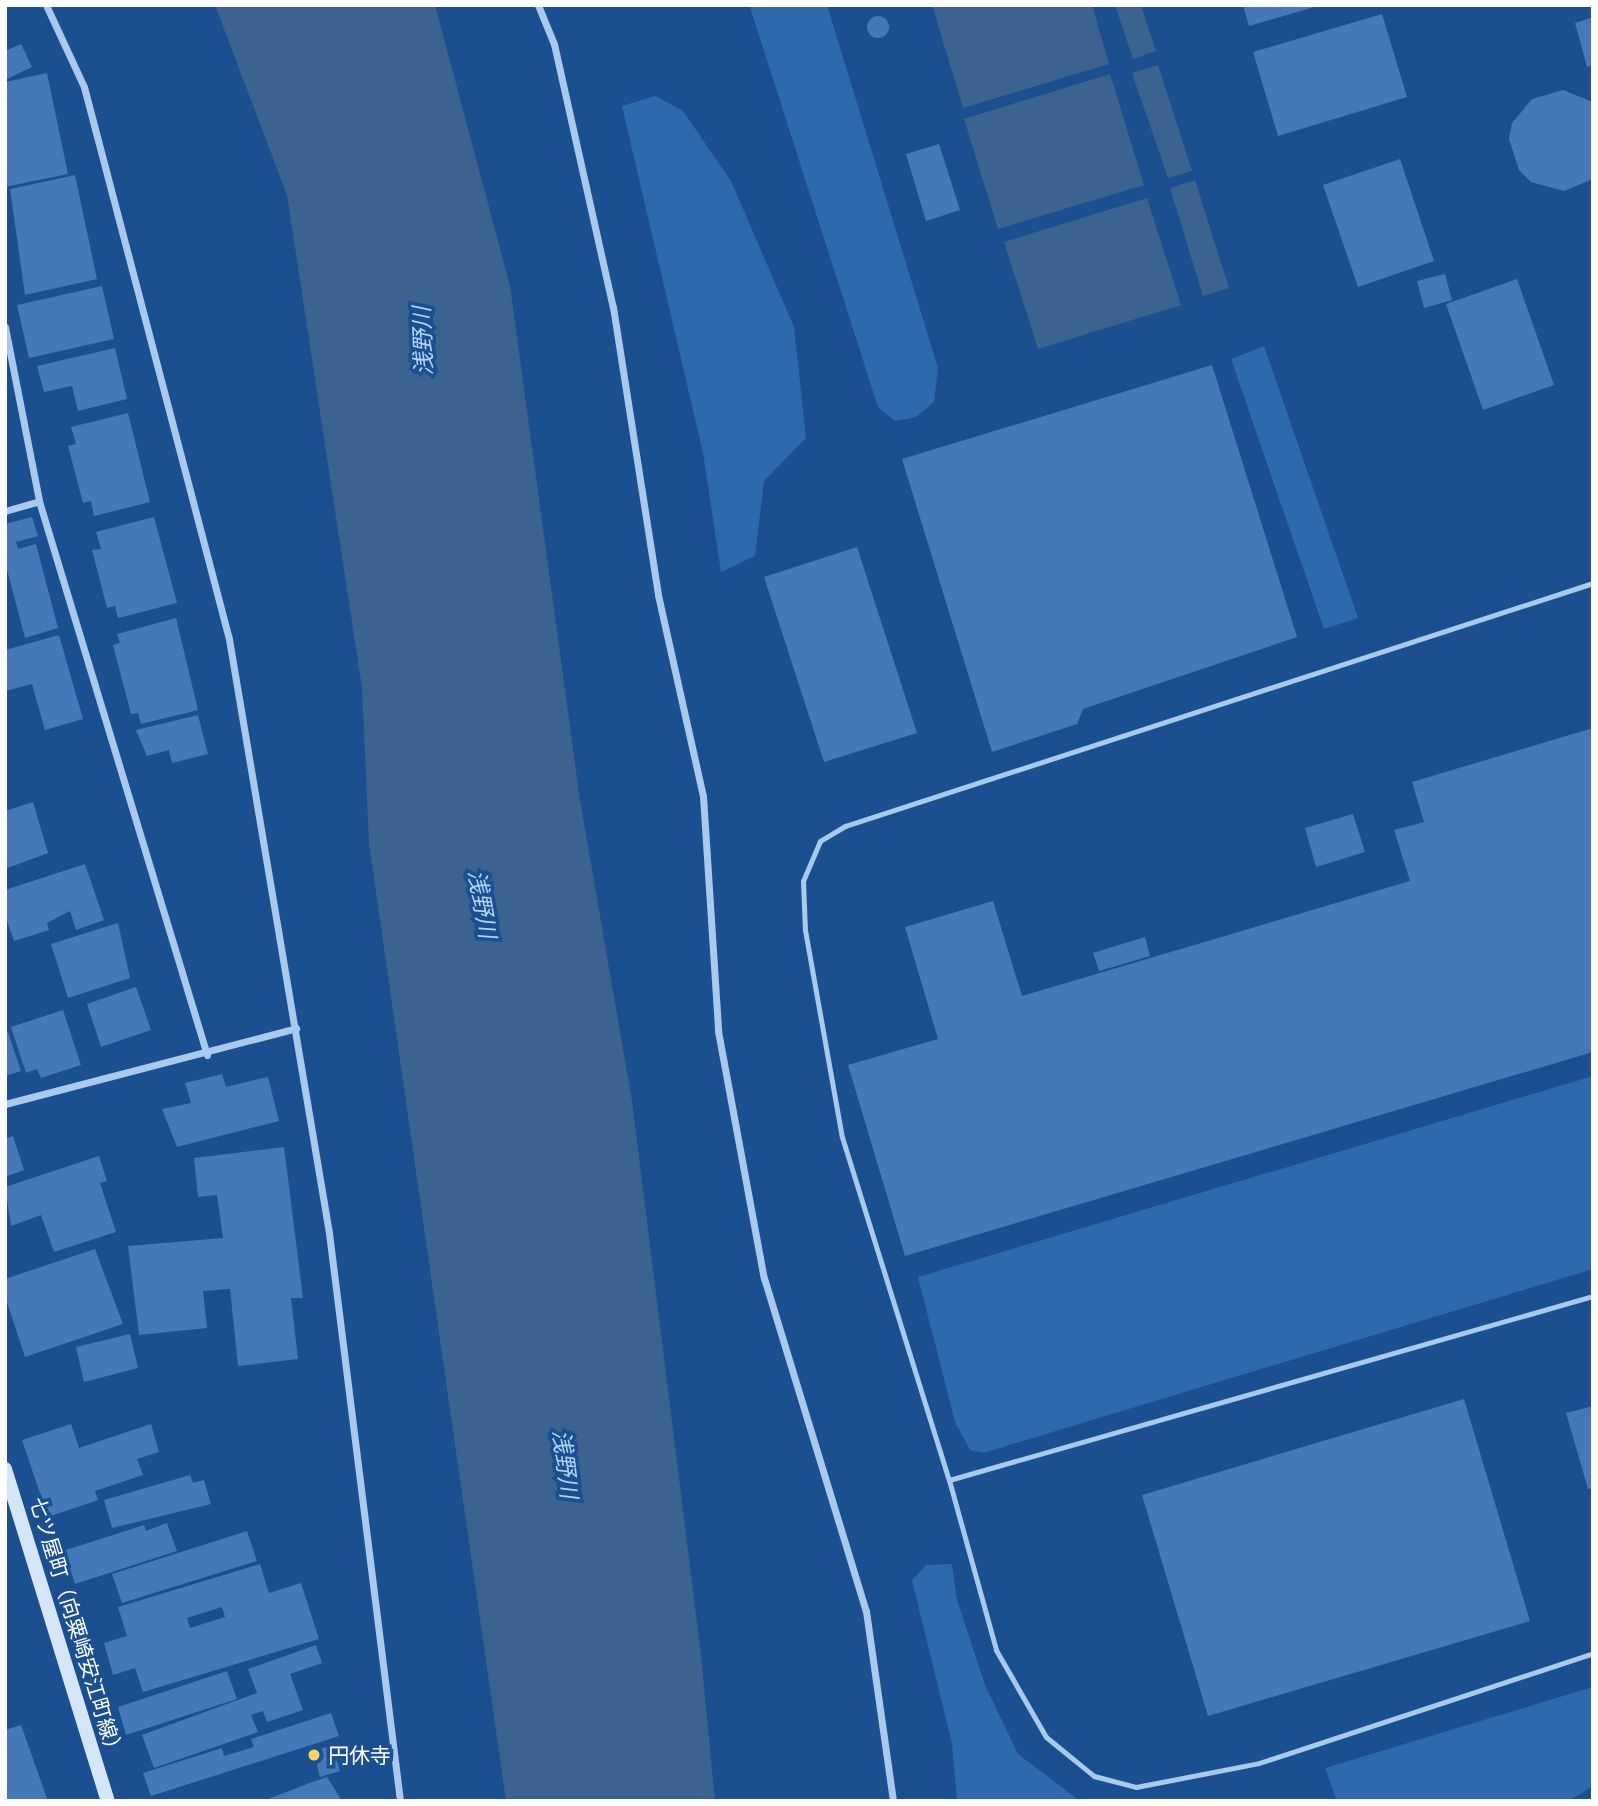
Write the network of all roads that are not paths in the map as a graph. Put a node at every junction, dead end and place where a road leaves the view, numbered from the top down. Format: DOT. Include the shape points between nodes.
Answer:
graph roads {
  1 [pos="46,5"];
  2 [pos="538,5"];
  3 [pos="5,327"];
  4 [pos="39,501"];
  5 [pos="5,511"];
  6 [pos="1593,583"];
  7 [pos="296,1028"];
  8 [pos="207,1055"];
  9 [pos="5,1104"];
  10 [pos="1593,1296"];
  11 [pos="5,1469"];
  12 [pos="949,1480"];
  13 [pos="1593,1653"];
  14 [pos="108,1801"];
  15 [pos="400,1801"];
  16 [pos="893,1801"];
  1 -- 7 [label="street" via="84,87 229,639"];
  2 -- 16 [label="street" via="554,44 613,307 658,595 703,796 718,1031 764,1278 866,1611"];
  3 -- 4 [label="street"];
  4 -- 5 [label="street"];
  4 -- 8 [label="street"];
  6 -- 12 [label="lane" via="845,826 820,841 803,881 805,930 842,1138"];
  7 -- 8 [label="street"];
  7 -- 15 [label="street" via="356,1429"];
  8 -- 9 [label="street"];
  10 -- 12 [label="lane"];
  11 -- 14 [label="main road, 七ツ屋町（向粟崎安江町線）"];
  12 -- 13 [label="lane" via="996,1650 1040,1726 1063,1753 1094,1776 1125,1785 1182,1781 1259,1763"];
}
